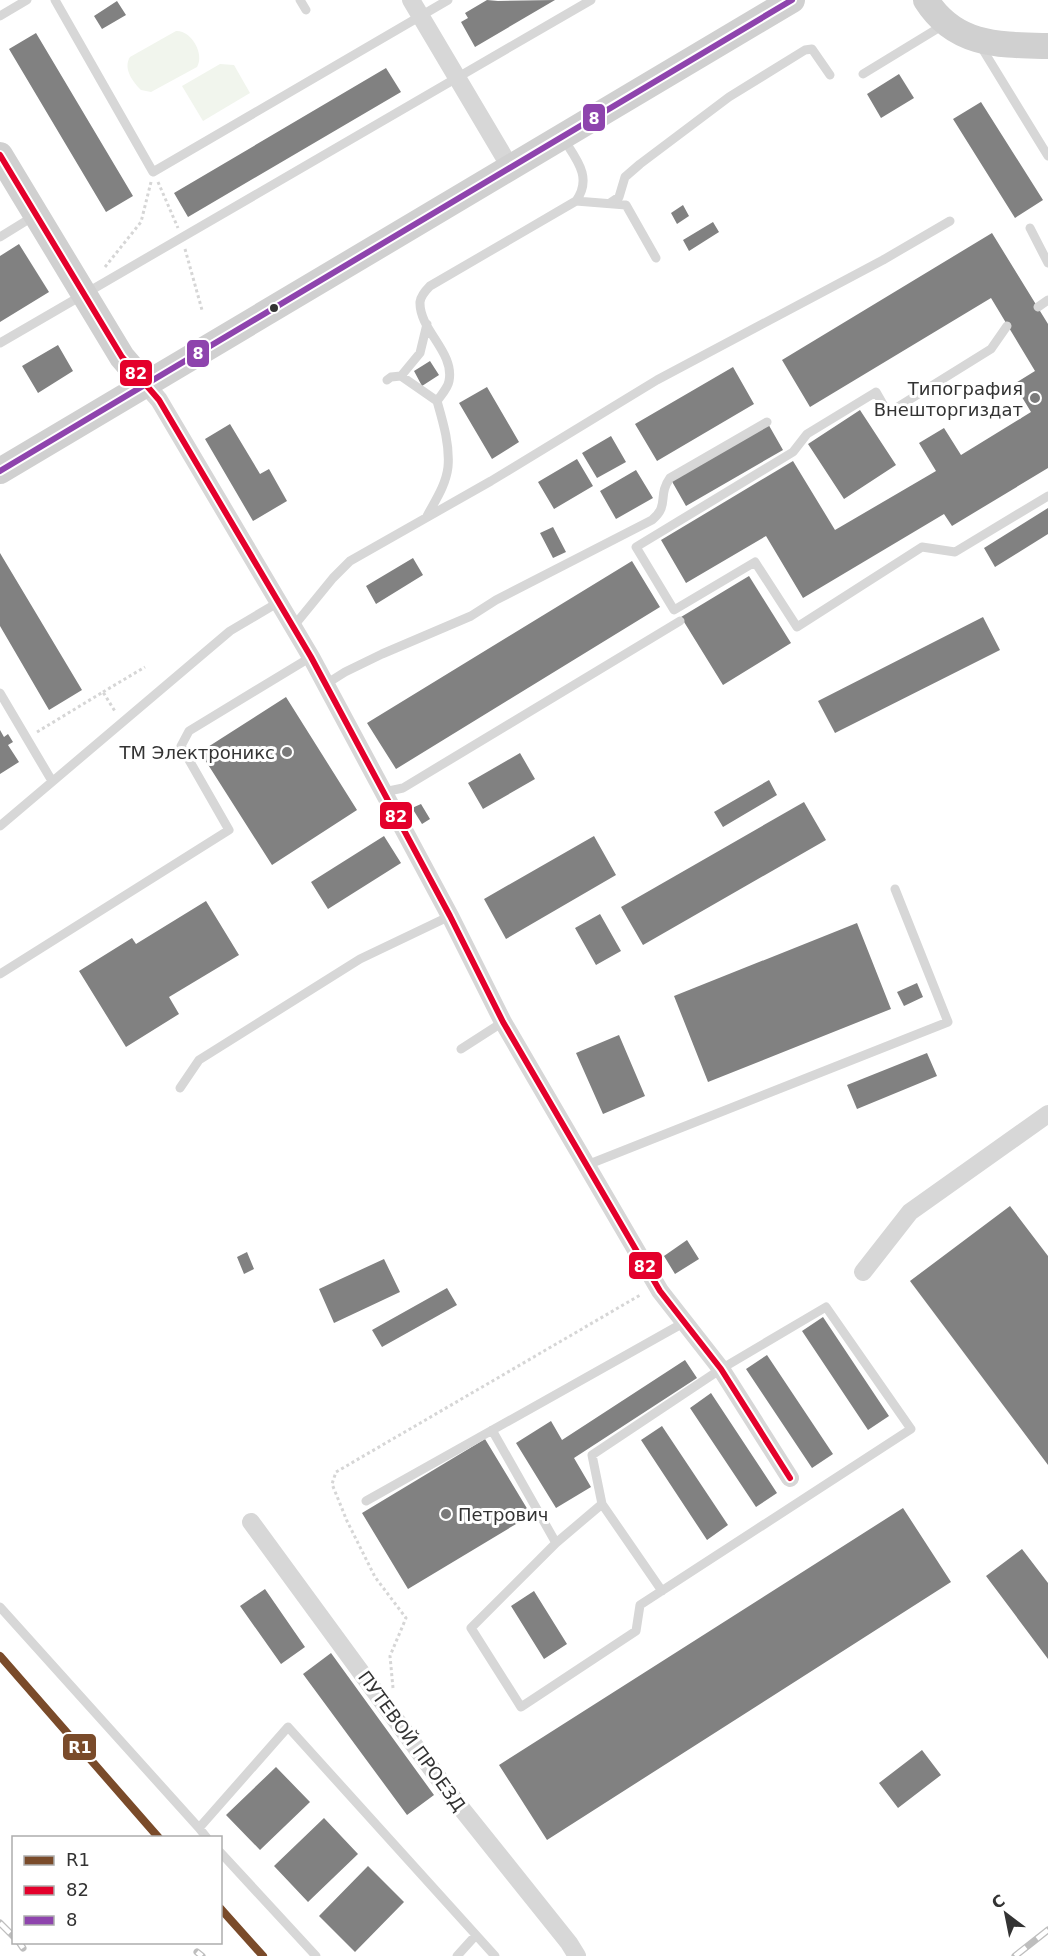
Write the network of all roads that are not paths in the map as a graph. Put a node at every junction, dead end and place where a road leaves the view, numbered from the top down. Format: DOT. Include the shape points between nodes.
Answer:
graph roads {
  1 [pos="27,0"];
  2 [pos="55,0"];
  3 [pos="300,0"];
  4 [pos="411,0"];
  5 [pos="448,0"];
  6 [pos="591,0"];
  7 [pos="792,0"];
  8 [pos="926,0"];
  9 [pos="306,10"];
  10 [pos="0,16"];
  11 [pos="421,16"];
  12 [pos="945,24"];
  13 [pos="976,39"];
  14 [pos="1048,46"];
  15 [pos="863,74"];
  16 [pos="830,75"];
  17 [pos="458,78"];
  18 [pos="562,137"];
  19 [pos="0,155"];
  20 [pos="1048,156"];
  21 [pos="510,167"];
  22 [pos="576,201"];
  23 [pos="610,203"];
  24 [pos="36,215"];
  25 [pos="950,221"];
  26 [pos="1030,228"];
  27 [pos="0,237"];
  28 [pos="656,258"];
  29 [pos="1048,263"];
  30 [pos="84,294"];
  31 [pos="1048,300"];
  32 [pos="1038,307"];
  33 [pos="427,323"];
  34 [pos="1007,326"];
  35 [pos="0,344"];
  36 [pos="401,376"];
  37 [pos="387,380"];
  38 [pos="146,385"];
  39 [pos="437,401"];
  40 [pos="767,422"];
  41 [pos="0,471"];
  42 [pos="1048,496"];
  43 [pos="426,518"];
  44 [pos="279,602"];
  45 [pos="680,621"];
  46 [pos="293,627"];
  47 [pos="311,657"];
  48 [pos="326,684"];
  49 [pos="0,693"];
  50 [pos="52,781"];
  51 [pos="384,792"];
  52 [pos="0,826"];
  53 [pos="895,890"];
  54 [pos="450,916"];
  55 [pos="0,974"];
  56 [pos="503,1022"];
  57 [pos="461,1049"];
  58 [pos="180,1088"];
  59 [pos="1048,1114"];
  60 [pos="587,1165"];
  61 [pos="863,1272"];
  62 [pos="685,1322"];
  63 [pos="721,1369"];
  64 [pos="492,1430"];
  65 [pos="790,1478"];
  66 [pos="366,1501"];
  67 [pos="602,1504"];
  68 [pos="251,1522"];
  69 [pos="556,1543"];
  70 [pos="662,1591"];
  71 [pos="0,1607"];
  72 [pos="199,1828"];
  73 [pos="205,1836"];
  74 [pos="222,1854"];
  75 [pos="476,1935"];
  76 [pos="316,1956"];
  77 [pos="457,1956"];
  78 [pos="495,1956"];
  79 [pos="577,1956"];
  1 -- 10 [label="lane"];
  2 -- 11 [label="lane" via="153,172"];
  3 -- 9 [label="lane"];
  4 -- 11 [label="street"];
  5 -- 11 [label="lane"];
  6 -- 17 [label="lane"];
  7 -- 18 [label="street"];
  8 -- 12 [label="street"];
  11 -- 17 [label="street"];
  12 -- 13 [label="street"];
  12 -- 15 [label="lane"];
  13 -- 14 [label="street" via="998,45"];
  13 -- 20 [label="lane"];
  16 -- 23 [label="lane" via="812,49 805,50 729,97 658,150 625,177 619,196"];
  17 -- 21 [label="street"];
  17 -- 30 [label="lane"];
  18 -- 21 [label="street"];
  18 -- 22 [label="lane" via="584,178 583,191"];
  19 -- 24 [label="street"];
  21 -- 38 [label="street"];
  22 -- 23 [label="lane"];
  22 -- 33 [label="lane" via="430,285 420,302"];
  23 -- 28 [label="lane" via="626,205"];
  24 -- 27 [label="lane"];
  24 -- 30 [label="street"];
  25 -- 43 [label="lane" via="657,380"];
  26 -- 29 [label="lane"];
  30 -- 35 [label="lane"];
  30 -- 38 [label="street" via="122,357"];
  31 -- 32 [label="lane"];
  33 -- 36 [label="lane" via="420,353"];
  33 -- 39 [label="lane" via="441,348 450,380"];
  34 -- 42 [label="lane" via="991,349 888,413 876,392 807,434 793,452 636,547 674,610 755,562 797,627 922,548 955,552"];
  36 -- 37 [label="lane"];
  36 -- 39 [label="lane"];
  38 -- 41 [label="street"];
  38 -- 44 [label="street" via="159,400"];
  39 -- 43 [label="lane" via="447,443 448,468"];
  40 -- 48 [label="lane" via="670,478 662,489 661,512 652,520 471,616 382,654"];
  43 -- 46 [label="lane" via="350,561"];
  44 -- 46 [label="street"];
  44 -- 50 [label="lane" via="230,631"];
  45 -- 51 [label="lane" via="403,788"];
  46 -- 47 [label="street"];
  47 -- 48 [label="street"];
  47 -- 55 [label="lane" via="189,731 181,747 229,830"];
  48 -- 51 [label="street"];
  49 -- 50 [label="lane"];
  50 -- 52 [label="lane"];
  51 -- 54 [label="street"];
  53 -- 60 [label="lane" via="948,1022"];
  54 -- 56 [label="street"];
  54 -- 58 [label="lane" via="360,959 199,1059"];
  56 -- 57 [label="lane"];
  56 -- 60 [label="street"];
  59 -- 61 [label="street" via="910,1212"];
  60 -- 62 [label="street" via="660,1291"];
  62 -- 63 [label="street"];
  62 -- 64 [label="lane"];
  63 -- 65 [label="street"];
  63 -- 67 [label="lane" via="592,1455"];
  63 -- 70 [label="lane" via="826,1307 911,1430"];
  64 -- 66 [label="lane"];
  64 -- 69 [label="lane"];
  67 -- 69 [label="lane"];
  67 -- 70 [label="lane"];
  68 -- 79 [label="street, ПУТЕВОЙ ПРОЕЗД" via="453,1798"];
  69 -- 70 [label="lane" via="471,1629 522,1707 636,1631 640,1605"];
  71 -- 72 [label="lane"];
  72 -- 73 [label="lane"];
  72 -- 75 [label="lane" via="288,1727"];
  74 -- 76 [label="lane"];
  75 -- 77 [label="lane"];
  75 -- 78 [label="lane"];
}
